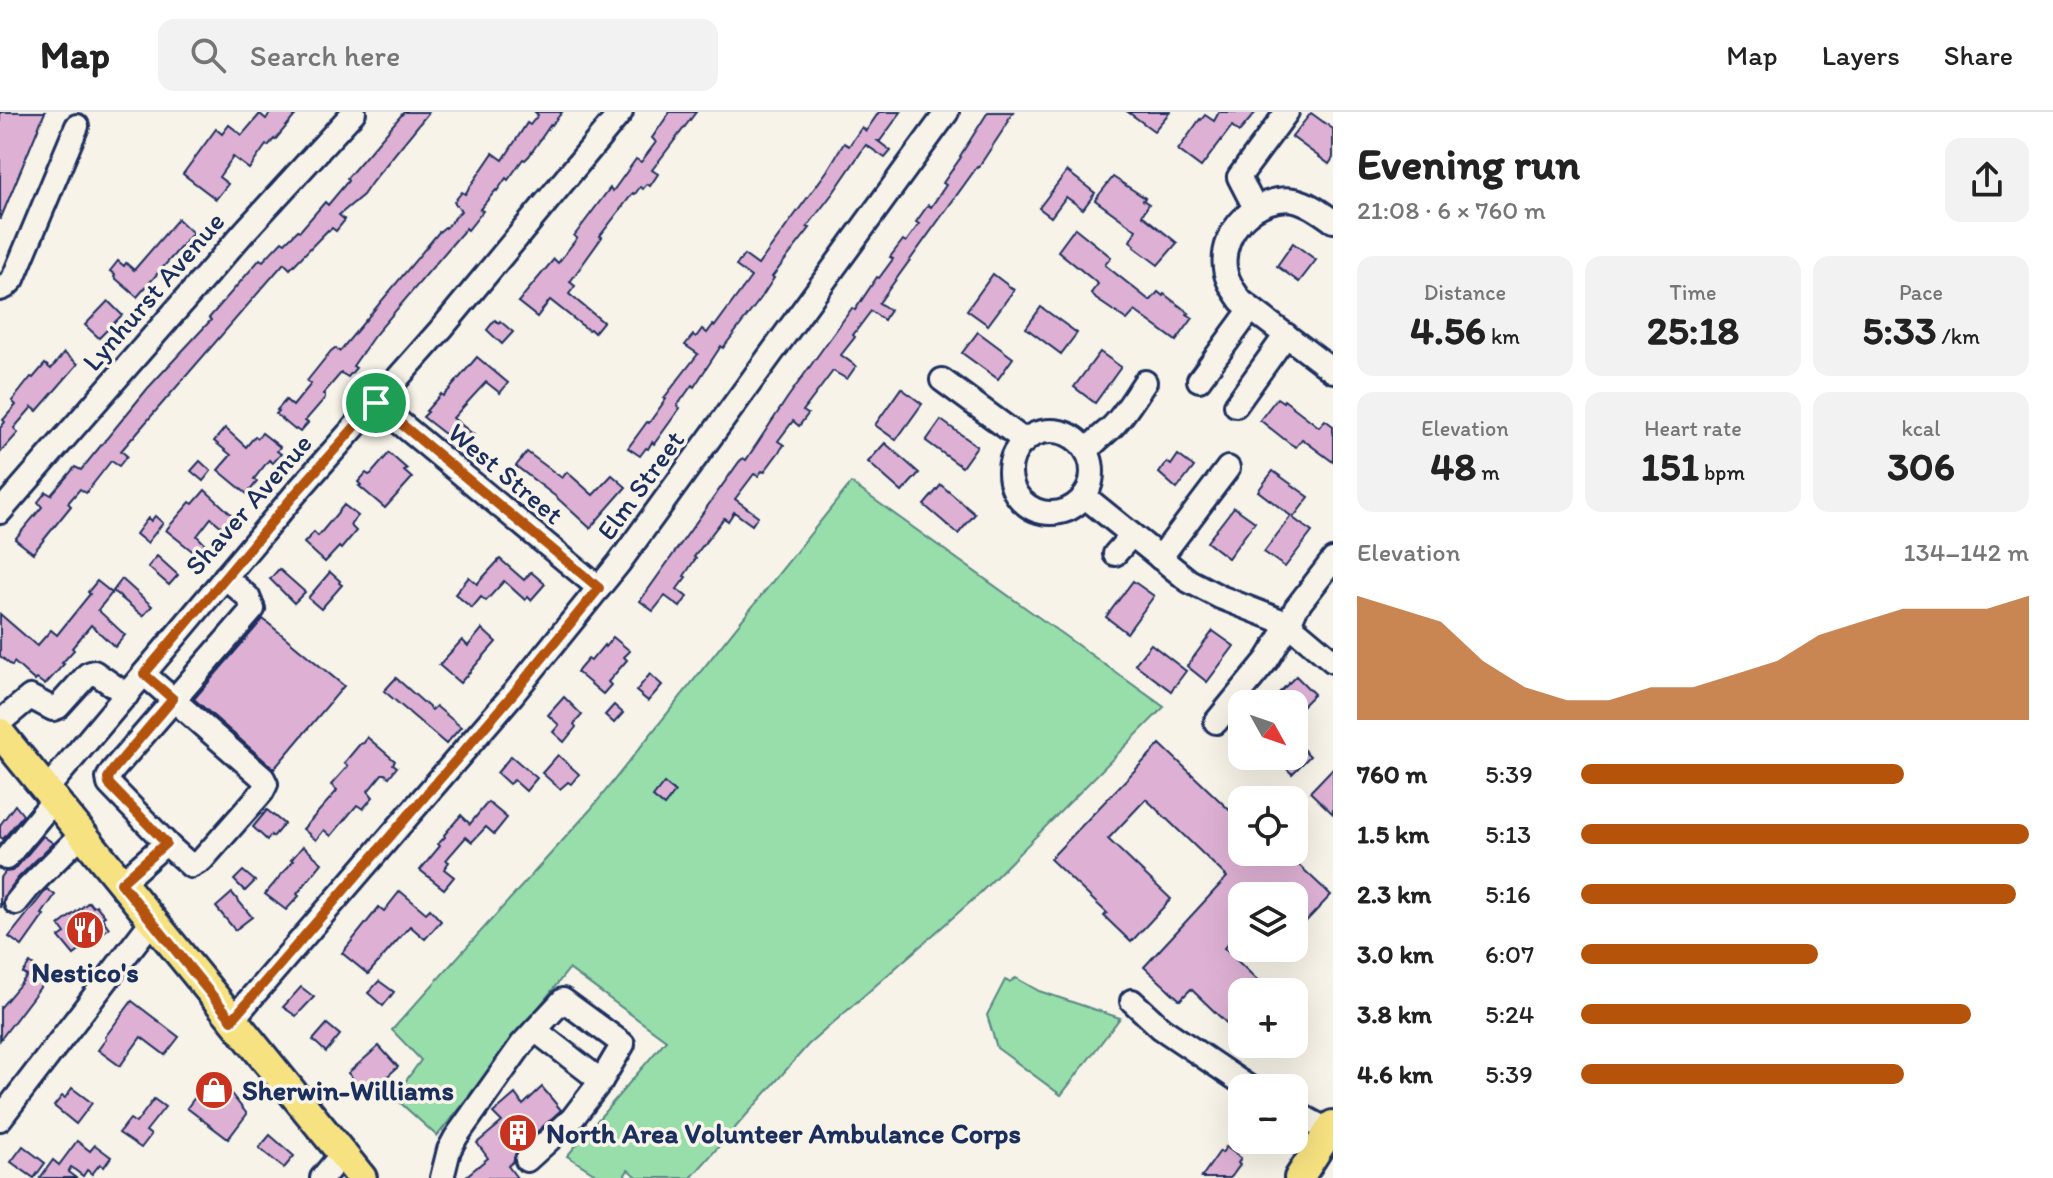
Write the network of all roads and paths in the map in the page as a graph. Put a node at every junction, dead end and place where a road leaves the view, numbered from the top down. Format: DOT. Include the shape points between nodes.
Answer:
graph roads {
  1 [pos="354,112"];
  2 [pos="621,112"];
  3 [pos="947,112"];
  4 [pos="1287,112"];
  5 [pos="77,126"];
  6 [pos="1255,208"];
  7 [pos="1333,221"];
  8 [pos="0,289"];
  9 [pos="1251,309"];
  10 [pos="1286,335"];
  11 [pos="1333,371"];
  12 [pos="942,380"];
  13 [pos="1199,380"];
  14 [pos="1145,382"];
  15 [pos="376,403"];
  16 [pos="1236,405"];
  17 [pos="1025,441"];
  18 [pos="1087,451"];
  19 [pos="1228,468"];
  20 [pos="1084,496"];
  21 [pos="0,512"];
  22 [pos="1132,535"];
  23 [pos="1115,554"];
  24 [pos="1160,558"];
  25 [pos="1333,560"];
  26 [pos="225,577"];
  27 [pos="599,588"];
  28 [pos="1289,624"];
  29 [pos="1333,661"];
  30 [pos="144,674"];
  31 [pos="127,695"];
  32 [pos="173,699"];
  33 [pos="0,722"];
  34 [pos="1216,722"];
  35 [pos="0,733"];
  36 [pos="50,795"];
  37 [pos="82,834"];
  38 [pos="166,843"];
  39 [pos="6,858"];
  40 [pos="121,883"];
  41 [pos="16,903"];
  42 [pos="152,921"];
  43 [pos="1132,1001"];
  44 [pos="232,1020"];
  45 [pos="535,1030"];
  46 [pos="1229,1074"];
  47 [pos="601,1081"];
  48 [pos="1308,1118"];
  49 [pos="0,1119"];
  50 [pos="1331,1128"];
  51 [pos="342,1154"];
  52 [pos="527,1160"];
  53 [pos="322,1178"];
  54 [pos="362,1178"];
  55 [pos="442,1178"];
  56 [pos="1299,1178"];
  1 -- 21 [label="street, Lynhurst Avenue"];
  2 -- 15 [label="street, Shaver Avenue"];
  3 -- 27 [label="street, Elm Street"];
  4 -- 6 [label="street" via="1239,177"];
  5 -- 8 [label="street" via="13,279"];
  6 -- 7 [label="street" via="1296,200"];
  6 -- 9 [label="street" via="1234,230 1225,267 1230,286"];
  9 -- 10 [label="street"];
  9 -- 13 [label="street"];
  10 -- 11 [label="street"];
  10 -- 16 [label="street"];
  12 -- 17 [label="street"];
  14 -- 18 [label="street"];
  15 -- 26 [label="street, Shaver Avenue"];
  15 -- 27 [label="street, West Street"];
  17 -- 18 [label="street" via="1045,431 1061,432"];
  17 -- 20 [label="street" via="1011,462 1010,479 1027,505 1057,513"];
  18 -- 20 [label="street" via="1091,482"];
  19 -- 24 [label="street"];
  20 -- 22 [label="street"];
  22 -- 23 [label="street"];
  22 -- 24 [label="street"];
  24 -- 28 [label="street" via="1220,597"];
  25 -- 28 [label="street"];
  26 -- 30 [label="street, Shaver Avenue"];
  26 -- 32 [label="street" via="248,597 253,609"];
  27 -- 44 [label="street, Elm Street"];
  28 -- 29 [label="street"];
  28 -- 34 [label="street"];
  30 -- 31 [label="street, Shaver Avenue"];
  30 -- 32 [label="street"];
  31 -- 33 [label="street" via="94,672 58,707 30,697"];
  31 -- 36 [label="street, Shaver Avenue"];
  32 -- 38 [label="street" via="108,778"];
  32 -- 38 [label="street" via="266,784 197,864 191,866"];
  35 -- 36 [label="main road"];
  36 -- 37 [label="main road"];
  36 -- 39 [label="street, Shaver Avenue"];
  37 -- 40 [label="main road"];
  37 -- 41 [label="street"];
  38 -- 40 [label="street"];
  40 -- 42 [label="main road"];
  42 -- 44 [label="main road"];
  42 -- 49 [label="street"];
  43 -- 46 [label="street" via="1161,1028"];
  44 -- 51 [label="main road"];
  45 -- 47 [label="street"];
  45 -- 47 [label="street" via="563,1000 623,1044"];
  45 -- 55 [label="street" via="456,1137"];
  47 -- 52 [label="street" via="572,1119"];
  48 -- 50 [label="street"];
  50 -- 56 [label="main road"];
  51 -- 53 [label="street"];
  51 -- 54 [label="main road"];
}
